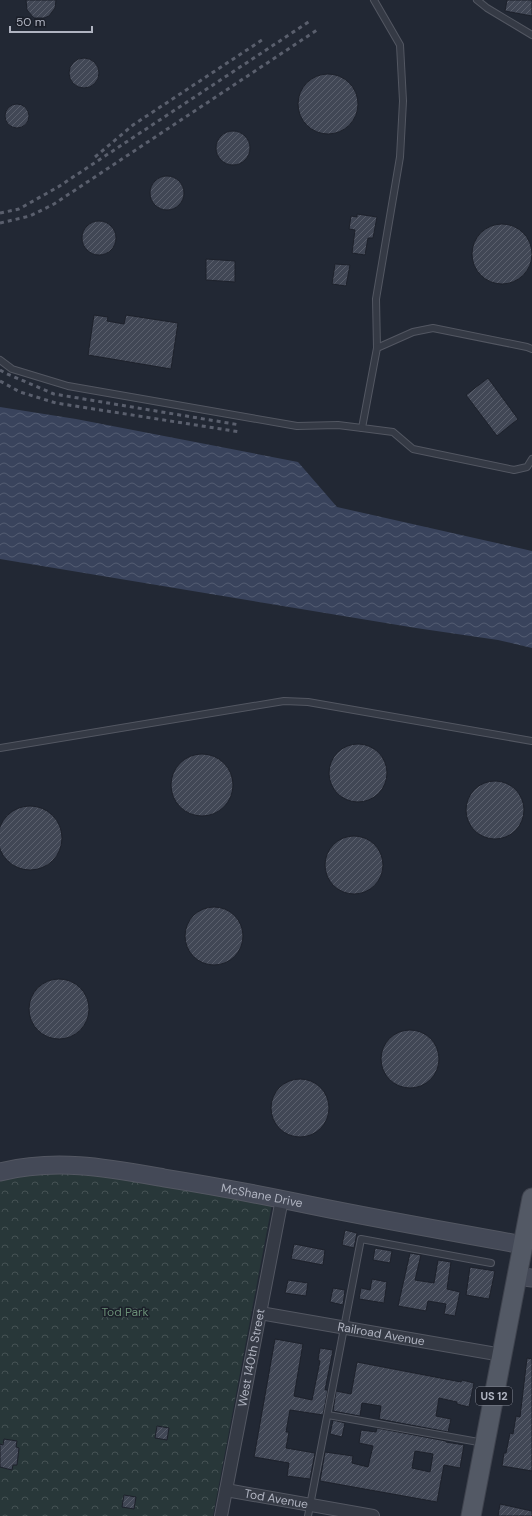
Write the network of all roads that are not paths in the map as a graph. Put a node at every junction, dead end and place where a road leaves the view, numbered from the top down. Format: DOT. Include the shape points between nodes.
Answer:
graph roads {
  1 [pos="374,0"];
  2 [pos="477,0"];
  3 [pos="532,35"];
  4 [pos="377,348"];
  5 [pos="532,349"];
  6 [pos="0,360"];
  7 [pos="362,428"];
  8 [pos="532,459"];
  9 [pos="530,469"];
  10 [pos="532,741"];
  11 [pos="0,748"];
  12 [pos="0,1172"];
  13 [pos="532,1198"];
  14 [pos="282,1199"];
  15 [pos="523,1245"];
  16 [pos="491,1263"];
  17 [pos="525,1277"];
  18 [pos="260,1313"];
  19 [pos="344,1328"];
  20 [pos="502,1355"];
  21 [pos="328,1415"];
  22 [pos="485,1443"];
  23 [pos="226,1490"];
  24 [pos="309,1510"];
  25 [pos="221,1516"];
  26 [pos="373,1516"];
  27 [pos="471,1516"];
  1 -- 4 [label="lane" via="400,45 403,101 400,156 376,298"];
  2 -- 3 [label="lane"];
  4 -- 5 [label="lane" via="413,332 433,328"];
  4 -- 7 [label="lane"];
  6 -- 7 [label="lane" via="12,369 68,386 297,426"];
  7 -- 9 [label="lane" via="393,432 413,449 514,470"];
  8 -- 9 [label="lane"];
  10 -- 11 [label="lane" via="308,702 284,701"];
  12 -- 14 [label="street, McShane Drive" via="29,1166 86,1165"];
  13 -- 15 [label="main road, US 12"];
  14 -- 15 [label="street, McShane Drive"];
  14 -- 18 [label="street, West 140th Street"];
  15 -- 17 [label="main road, US 12"];
  16 -- 19 [label="lane" via="361,1239"];
  17 -- 20 [label="main road, US 12"];
  18 -- 19 [label="street, Railroad Avenue"];
  18 -- 23 [label="street, West 140th Street"];
  19 -- 20 [label="street, Railroad Avenue"];
  19 -- 21 [label="lane"];
  20 -- 22 [label="main road, US 12"];
  21 -- 22 [label="lane"];
  21 -- 24 [label="lane"];
  22 -- 27 [label="main road, US 12"];
  23 -- 24 [label="street, Tod Avenue"];
  23 -- 25 [label="street, West 140th Street"];
  24 -- 26 [label="street, Tod Avenue"];
}
